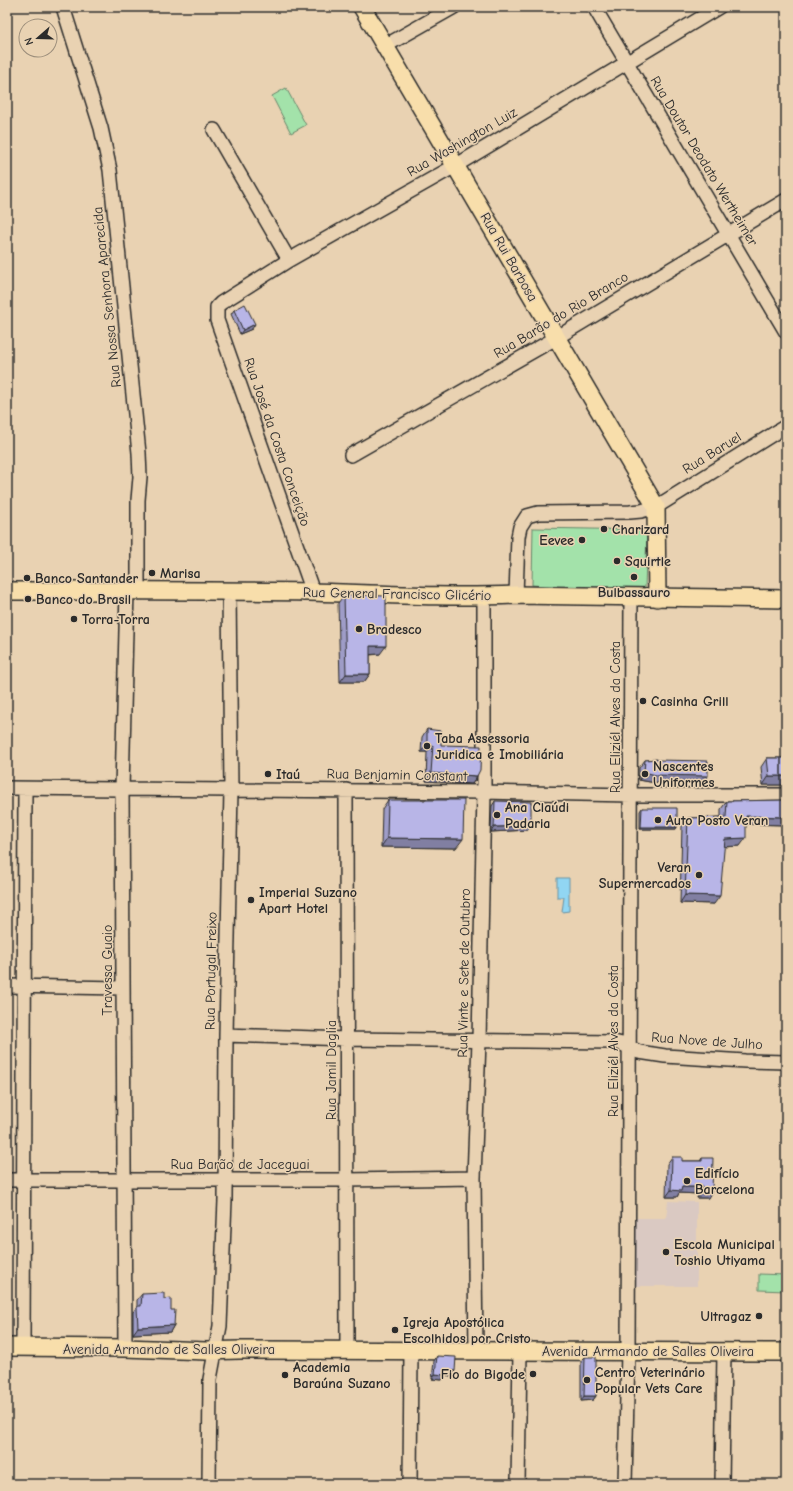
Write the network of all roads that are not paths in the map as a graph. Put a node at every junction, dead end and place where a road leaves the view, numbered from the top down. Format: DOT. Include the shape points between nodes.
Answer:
graph roads {
  1 [pos="63,7"];
  2 [pos="362,7"];
  3 [pos="454,7"];
  4 [pos="594,7"];
  5 [pos="719,7"];
  6 [pos="385,46"];
  7 [pos="627,63"];
  8 [pos="214,130"];
  9 [pos="456,166"];
  10 [pos="786,200"];
  11 [pos="729,234"];
  12 [pos="289,260"];
  13 [pos="221,303"];
  14 [pos="786,332"];
  15 [pos="556,338"];
  16 [pos="786,426"];
  17 [pos="351,455"];
  18 [pos="656,506"];
  19 [pos="7,591"];
  20 [pos="132,591"];
  21 [pos="229,591"];
  22 [pos="312,592"];
  23 [pos="516,595"];
  24 [pos="484,596"];
  25 [pos="630,597"];
  26 [pos="657,598"];
  27 [pos="786,599"];
  28 [pos="7,788"];
  29 [pos="25,789"];
  30 [pos="122,789"];
  31 [pos="231,790"];
  32 [pos="346,790"];
  33 [pos="484,792"];
  34 [pos="631,795"];
  35 [pos="786,795"];
  36 [pos="7,986"];
  37 [pos="24,986"];
  38 [pos="122,988"];
  39 [pos="226,1035"];
  40 [pos="346,1039"];
  41 [pos="479,1040"];
  42 [pos="628,1047"];
  43 [pos="786,1062"];
  44 [pos="474,1178"];
  45 [pos="7,1180"];
  46 [pos="24,1180"];
  47 [pos="123,1180"];
  48 [pos="225,1180"];
  49 [pos="347,1180"];
  50 [pos="15,1347"];
  51 [pos="125,1348"];
  52 [pos="347,1350"];
  53 [pos="411,1350"];
  54 [pos="476,1350"];
  55 [pos="215,1351"];
  56 [pos="520,1351"];
  57 [pos="628,1351"];
  58 [pos="724,1352"];
  59 [pos="786,1352"];
  60 [pos="209,1484"];
  61 [pos="410,1484"];
  62 [pos="518,1484"];
  63 [pos="625,1484"];
  64 [pos="722,1484"];
  1 -- 20 [label="street, Rua Nossa Senhora Aparecida" via="101,128 113,193 139,453 140,477"];
  2 -- 6 [label="main road, Rua Rui Barbosa"];
  3 -- 6 [label="street"];
  4 -- 7 [label="street, Rua Doutor Deodato Wertheimer"];
  5 -- 7 [label="street, Rua Washington Luiz"];
  6 -- 9 [label="main road, Rua Rui Barbosa"];
  7 -- 9 [label="street, Rua Washington Luiz"];
  7 -- 11 [label="street, Rua Doutor Deodato Wertheimer"];
  8 -- 12 [label="street"];
  9 -- 12 [label="street, Rua Washington Luiz"];
  9 -- 15 [label="main road, Rua Rui Barbosa"];
  10 -- 11 [label="street, Rua Barão do Rio Branco"];
  11 -- 14 [label="street, Rua Doutor Deodato Wertheimer"];
  11 -- 15 [label="street, Rua Barão do Rio Branco"];
  12 -- 13 [label="street, Rua Washington Luiz"];
  13 -- 22 [label="street, Rua José da Costa Conceição" via="217,307 217,320"];
  15 -- 17 [label="street, Rua Barão do Rio Branco"];
  15 -- 18 [label="main road, Rua Rui Barbosa"];
  16 -- 18 [label="street, Rua Baruel"];
  18 -- 23 [label="street, Rua Baruel" via="630,512 538,513 527,516 520,526 518,537"];
  18 -- 26 [label="main road"];
  19 -- 20 [label="main road, Rua General Francisco Glicério"];
  20 -- 21 [label="main road, Rua General Francisco Glicério"];
  20 -- 30 [label="street, Travessa Guaio"];
  21 -- 22 [label="main road, Rua General Francisco Glicério"];
  21 -- 31 [label="street, Rua Portugal Freixo"];
  22 -- 24 [label="main road, Rua General Francisco Glicério"];
  23 -- 24 [label="main road, Rua General Francisco Glicério"];
  23 -- 25 [label="main road, Rua General Francisco Glicério"];
  24 -- 33 [label="street, Rua Vinte e Sete de Outubro"];
  25 -- 26 [label="main road, Rua General Francisco Glicério"];
  25 -- 34 [label="street, Rua Eliziél Alves da Costa"];
  26 -- 27 [label="main road, Rua General Francisco Glicério"];
  28 -- 29 [label="street, Rua Benjamin Constant"];
  29 -- 30 [label="street, Rua Benjamin Constant"];
  29 -- 37 [label="street"];
  30 -- 31 [label="street, Rua Benjamin Constant"];
  30 -- 38 [label="street, Travessa Guaio"];
  31 -- 32 [label="street, Rua Benjamin Constant"];
  31 -- 39 [label="street, Rua Portugal Freixo"];
  32 -- 33 [label="street, Rua Benjamin Constant"];
  32 -- 40 [label="street, Rua Jamil Daglia"];
  33 -- 34 [label="street, Rua Benjamin Constant"];
  33 -- 41 [label="street, Rua Vinte e Sete de Outubro"];
  34 -- 35 [label="street, Rua Benjamin Constant"];
  34 -- 42 [label="street, Rua Eliziél Alves da Costa"];
  36 -- 37 [label="street"];
  37 -- 38 [label="street"];
  37 -- 46 [label="street"];
  38 -- 47 [label="street, Travessa Guaio"];
  39 -- 40 [label="street, Rua Nove de Julho"];
  39 -- 48 [label="street, Rua Portugal Freixo"];
  40 -- 41 [label="street, Rua Nove de Julho"];
  40 -- 49 [label="street, Rua Jamil Daglia"];
  41 -- 42 [label="street, Rua Nove de Julho" via="614,1042"];
  41 -- 44 [label="street, Rua Vinte e Sete de Outubro"];
  42 -- 43 [label="street, Rua Nove de Julho" via="639,1052 665,1056"];
  42 -- 57 [label="street, Rua Eliziél Alves da Costa"];
  44 -- 49 [label="street, Rua Barão de Jaceguai"];
  44 -- 54 [label="street, Rua Vinte e Sete de Outubro"];
  45 -- 46 [label="street, Rua Barão de Jaceguai"];
  46 -- 47 [label="street, Rua Barão de Jaceguai"];
  46 -- 50 [label="street"];
  47 -- 48 [label="street, Rua Barão de Jaceguai"];
  47 -- 51 [label="street, Travessa Guaio"];
  48 -- 49 [label="street, Rua Barão de Jaceguai"];
  48 -- 55 [label="street, Rua Portugal Freixo" via="220,1326"];
  49 -- 52 [label="street, Rua Jamil Daglia"];
  50 -- 51 [label="main road, Avenida Armando de Salles Oliveira"];
  51 -- 55 [label="main road, Avenida Armando de Salles Oliveira"];
  52 -- 53 [label="main road, Avenida Armando de Salles Oliveira"];
  52 -- 55 [label="main road, Avenida Armando de Salles Oliveira"];
  53 -- 54 [label="main road, Avenida Armando de Salles Oliveira"];
  53 -- 61 [label="street"];
  54 -- 56 [label="main road, Avenida Armando de Salles Oliveira"];
  55 -- 60 [label="street, Rua Portugal Freixo" via="210,1379"];
  56 -- 57 [label="main road, Avenida Armando de Salles Oliveira"];
  56 -- 62 [label="street"];
  57 -- 58 [label="main road, Avenida Armando de Salles Oliveira"];
  57 -- 63 [label="street, Rua Eliziél Alves da Costa"];
  58 -- 59 [label="main road, Avenida Armando de Salles Oliveira"];
  58 -- 64 [label="street"];
}
